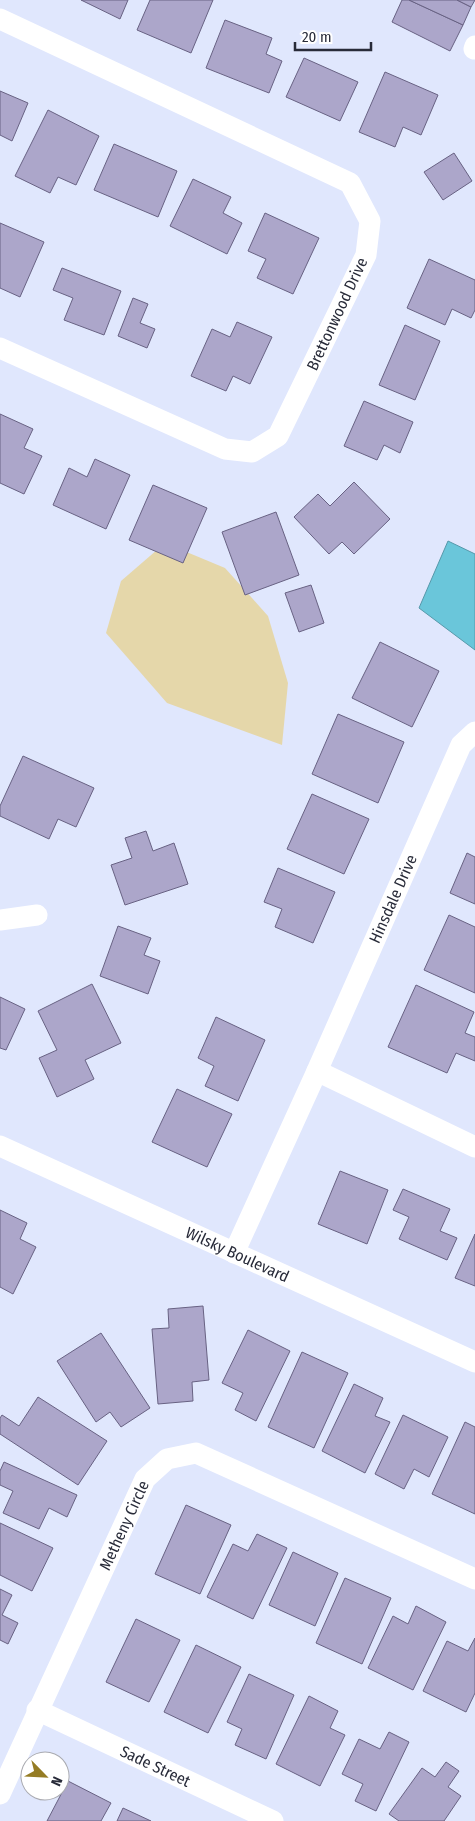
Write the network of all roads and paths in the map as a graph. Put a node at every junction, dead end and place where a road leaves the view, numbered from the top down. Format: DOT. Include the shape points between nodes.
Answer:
graph roads {
  1 [pos="0,19"];
  2 [pos="0,348"];
  3 [pos="475,732"];
  4 [pos="37,915"];
  5 [pos="0,920"];
  6 [pos="317,1071"];
  7 [pos="0,1146"];
  8 [pos="475,1148"];
  9 [pos="234,1253"];
  10 [pos="475,1362"];
  11 [pos="475,1579"];
  12 [pos="38,1710"];
  13 [pos="0,1794"];
  14 [pos="273,1821"];
  1 -- 2 [label="street, Brettonwood Drive" via="350,183 370,220 366,255 278,436 252,452 225,449"];
  3 -- 6 [label="street, Hinsdale Drive" via="461,745"];
  4 -- 5 [label="street"];
  6 -- 8 [label="street"];
  6 -- 9 [label="street, Hinsdale Drive"];
  7 -- 9 [label="street, Wilsky Boulevard"];
  9 -- 10 [label="street, Wilsky Boulevard"];
  11 -- 12 [label="street, Metheny Circle" via="196,1453 167,1459 145,1479"];
  12 -- 13 [label="street, Metheny Circle"];
  12 -- 14 [label="street, Sade Street"];
}
